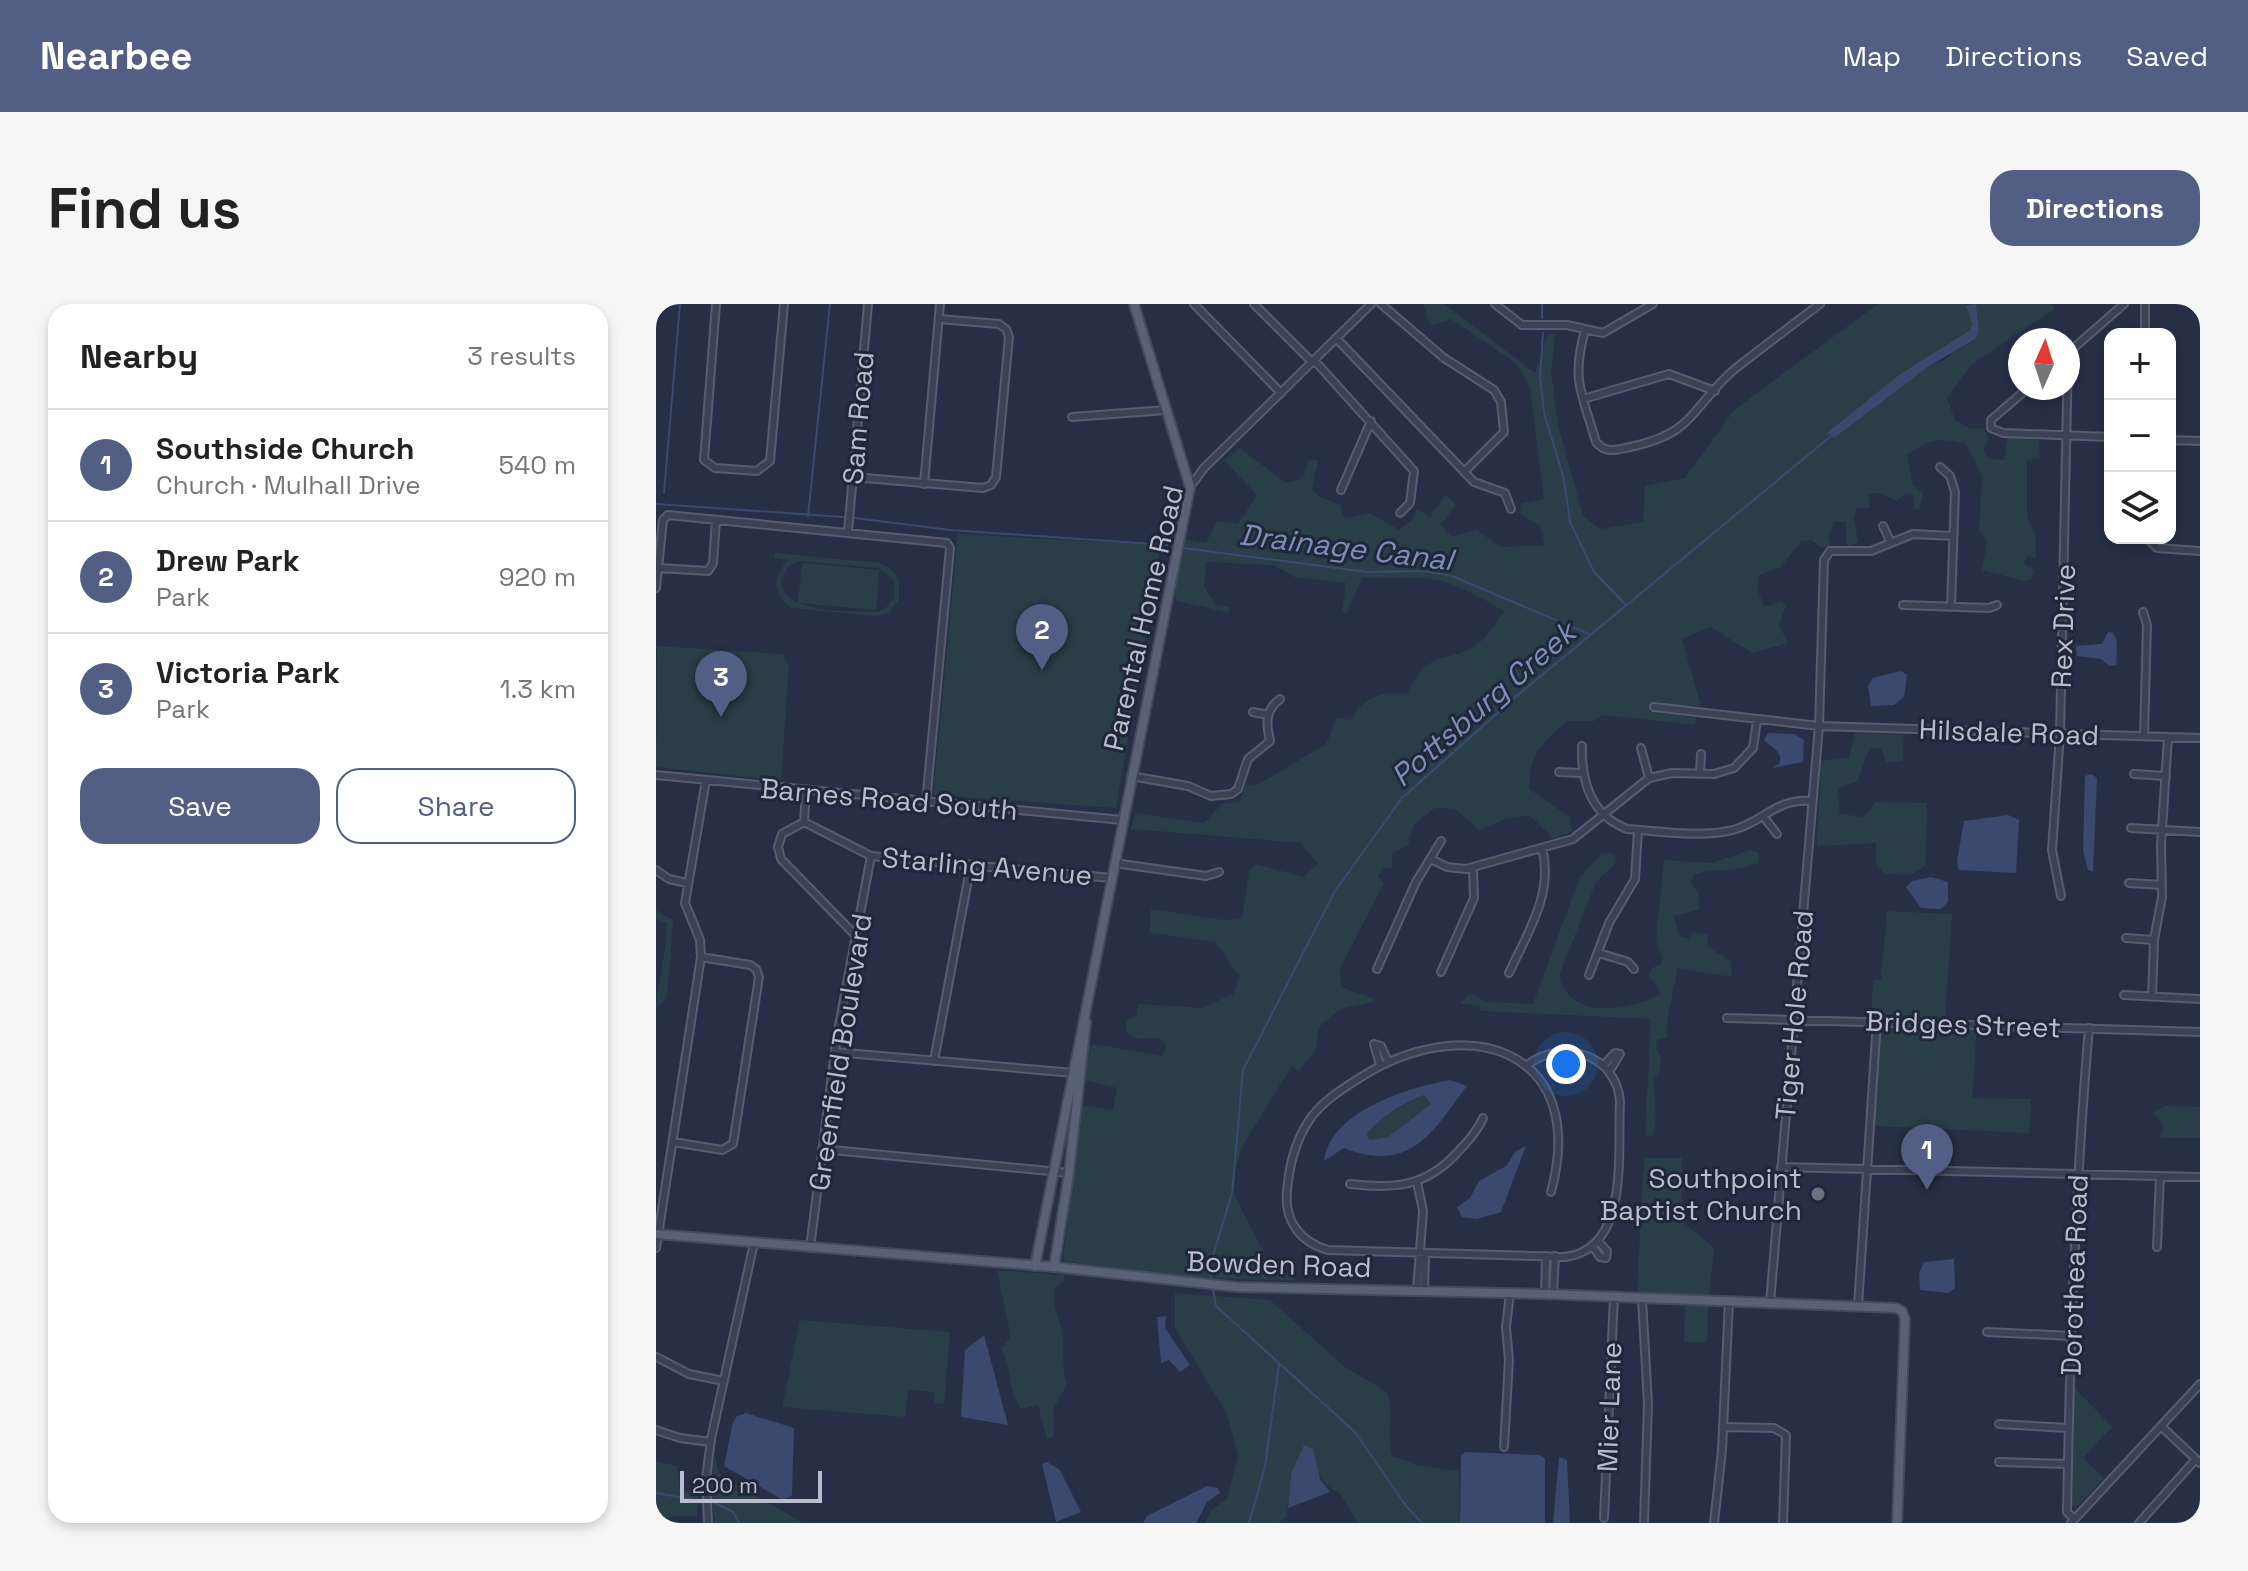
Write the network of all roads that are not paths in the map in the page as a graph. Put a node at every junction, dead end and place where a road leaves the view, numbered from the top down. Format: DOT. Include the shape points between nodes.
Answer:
graph roads {
  1 [pos="716,304"];
  2 [pos="784,304"];
  3 [pos="868,304"];
  4 [pos="940,304"];
  5 [pos="1134,304"];
  6 [pos="1194,304"];
  7 [pos="1254,304"];
  8 [pos="1371,304"];
  9 [pos="1381,304"];
  10 [pos="1495,304"];
  11 [pos="1509,304"];
  12 [pos="1653,304"];
  13 [pos="1820,304"];
  14 [pos="2124,304"];
  15 [pos="2145,304"];
  16 [pos="1509,316"];
  17 [pos="939,319"];
  18 [pos="2145,328"];
  19 [pos="1585,330"];
  20 [pos="1336,338"];
  21 [pos="2080,343"];
  22 [pos="1313,361"];
  23 [pos="1715,391"];
  24 [pos="1281,393"];
  25 [pos="1583,399"];
  26 [pos="2014,400"];
  27 [pos="2068,400"];
  28 [pos="1166,410"];
  29 [pos="1072,417"];
  30 [pos="1371,421"];
  31 [pos="2068,435"];
  32 [pos="2104,437"];
  33 [pos="2176,440"];
  34 [pos="2200,441"];
  35 [pos="1940,467"];
  36 [pos="1464,472"];
  37 [pos="853,477"];
  38 [pos="924,484"];
  39 [pos="1190,487"];
  40 [pos="1341,490"];
  41 [pos="1511,509"];
  42 [pos="1400,513"];
  43 [pos="716,520"];
  44 [pos="1883,526"];
  45 [pos="848,532"];
  46 [pos="1953,536"];
  47 [pos="1890,541"];
  48 [pos="2154,544"];
  49 [pos="2200,551"];
  50 [pos="658,568"];
  51 [pos="656,588"];
  52 [pos="1903,605"];
  53 [pos="1997,605"];
  54 [pos="1951,607"];
  55 [pos="2143,612"];
  56 [pos="1280,699"];
  57 [pos="1654,707"];
  58 [pos="1253,712"];
  59 [pos="1268,715"];
  60 [pos="1757,720"];
  61 [pos="1819,726"];
  62 [pos="2060,734"];
  63 [pos="2144,736"];
  64 [pos="2168,737"];
  65 [pos="2200,738"];
  66 [pos="1582,746"];
  67 [pos="1641,748"];
  68 [pos="1701,754"];
  69 [pos="1559,772"];
  70 [pos="1581,773"];
  71 [pos="1700,773"];
  72 [pos="2134,774"];
  73 [pos="656,775"];
  74 [pos="1131,776"];
  75 [pos="2166,776"];
  76 [pos="1649,778"];
  77 [pos="706,780"];
  78 [pos="806,792"];
  79 [pos="1812,801"];
  80 [pos="926,803"];
  81 [pos="1605,814"];
  82 [pos="1763,816"];
  83 [pos="1122,820"];
  84 [pos="804,822"];
  85 [pos="2131,828"];
  86 [pos="1638,830"];
  87 [pos="2162,831"];
  88 [pos="2200,832"];
  89 [pos="1777,834"];
  90 [pos="1441,841"];
  91 [pos="1542,848"];
  92 [pos="871,856"];
  93 [pos="1431,859"];
  94 [pos="1114,863"];
  95 [pos="971,864"];
  96 [pos="1473,868"];
  97 [pos="656,870"];
  98 [pos="1219,872"];
  99 [pos="1112,878"];
  100 [pos="687,883"];
  101 [pos="2129,883"];
  102 [pos="2162,885"];
  103 [pos="2061,896"];
  104 [pos="856,936"];
  105 [pos="2126,938"];
  106 [pos="2154,940"];
  107 [pos="1599,953"];
  108 [pos="701,957"];
  109 [pos="1377,969"];
  110 [pos="1634,969"];
  111 [pos="1441,972"];
  112 [pos="1509,973"];
  113 [pos="1589,975"];
  114 [pos="2124,995"];
  115 [pos="2152,997"];
  116 [pos="2200,999"];
  117 [pos="1727,1018"];
  118 [pos="1794,1019"];
  119 [pos="1877,1021"];
  120 [pos="2089,1028"];
  121 [pos="2200,1032"];
  122 [pos="835,1052"];
  123 [pos="934,1061"];
  124 [pos="1388,1061"];
  125 [pos="1380,1065"];
  126 [pos="1526,1066"];
  127 [pos="1603,1066"];
  128 [pos="1609,1072"];
  129 [pos="1076,1074"];
  130 [pos="1073,1094"];
  131 [pos="1483,1118"];
  132 [pos="673,1142"];
  133 [pos="822,1149"];
  134 [pos="1781,1167"];
  135 [pos="1867,1169"];
  136 [pos="1055,1171"];
  137 [pos="1069,1173"];
  138 [pos="2076,1174"];
  139 [pos="2160,1176"];
  140 [pos="2200,1177"];
  141 [pos="1417,1182"];
  142 [pos="1350,1184"];
  143 [pos="1551,1192"];
  144 [pos="658,1234"];
  145 [pos="1599,1242"];
  146 [pos="754,1243"];
  147 [pos="1593,1247"];
  148 [pos="2157,1247"];
  149 [pos="656,1248"];
  150 [pos="810,1248"];
  151 [pos="1422,1253"];
  152 [pos="1546,1256"];
  153 [pos="1555,1256"];
  154 [pos="1035,1266"];
  155 [pos="1054,1267"];
  156 [pos="1421,1290"];
  157 [pos="1510,1293"];
  158 [pos="1549,1294"];
  159 [pos="1614,1296"];
  160 [pos="1642,1298"];
  161 [pos="1729,1301"];
  162 [pos="1770,1303"];
  163 [pos="1858,1306"];
  164 [pos="1987,1332"];
  165 [pos="2072,1336"];
  166 [pos="656,1357"];
  167 [pos="724,1381"];
  168 [pos="2200,1384"];
  169 [pos="1999,1424"];
  170 [pos="2161,1426"];
  171 [pos="1723,1427"];
  172 [pos="2068,1428"];
  173 [pos="656,1430"];
  174 [pos="710,1442"];
  175 [pos="1504,1447"];
  176 [pos="2198,1461"];
  177 [pos="1999,1462"];
  178 [pos="2068,1464"];
  179 [pos="1604,1518"];
  180 [pos="2073,1521"];
  181 [pos="708,1523"];
  182 [pos="1644,1523"];
  183 [pos="1714,1523"];
  184 [pos="1783,1523"];
  185 [pos="1897,1523"];
  186 [pos="2139,1523"];
  1 -- 2 [label="street" via="703,455 715,468 757,471 770,461"];
  3 -- 37 [label="street, Sam Road"];
  4 -- 17 [label="street"];
  5 -- 28 [label="main road"];
  6 -- 24 [label="street"];
  7 -- 22 [label="street"];
  8 -- 20 [label="street, Parental Home Road"];
  9 -- 36 [label="street" via="1498,396 1504,432"];
  10 -- 16 [label="street"];
  11 -- 16 [label="street"];
  12 -- 19 [label="street" via="1612,330"];
  13 -- 23 [label="street" via="1734,370"];
  14 -- 21 [label="street"];
  15 -- 18 [label="street"];
  16 -- 19 [label="street" via="1522,325"];
  17 -- 38 [label="street"];
  17 -- 38 [label="street" via="1008,326 1009,337 994,488"];
  19 -- 25 [label="street" via="1576,367"];
  20 -- 22 [label="street, Parental Home Road"];
  20 -- 36 [label="street"];
  22 -- 24 [label="street, Parental Home Road"];
  22 -- 30 [label="street"];
  23 -- 25 [label="street" via="1669,374"];
  23 -- 25 [label="street" via="1686,425 1669,436 1613,450 1596,442"];
  24 -- 39 [label="street, Parental Home Road"];
  26 -- 31 [label="street" via="1991,420 1995,431"];
  27 -- 31 [label="street, Rex Drive"];
  28 -- 29 [label="street"];
  28 -- 39 [label="main road"];
  30 -- 40 [label="street"];
  30 -- 42 [label="street" via="1414,471 1410,503"];
  31 -- 32 [label="street"];
  31 -- 62 [label="street, Rex Drive"];
  33 -- 34 [label="street"];
  35 -- 46 [label="street" via="1954,486"];
  36 -- 41 [label="street" via="1477,484 1505,493"];
  37 -- 38 [label="street"];
  37 -- 45 [label="street, Sam Road"];
  39 -- 74 [label="main road, Parental Home Road"];
  43 -- 45 [label="street"];
  43 -- 50 [label="street" via="708,571"];
  43 -- 50 [label="street" via="664,517"];
  44 -- 47 [label="street"];
  45 -- 80 [label="street" via="947,543 950,548"];
  46 -- 47 [label="street" via="1913,534"];
  46 -- 54 [label="street"];
  47 -- 61 [label="street, Tiger Hole Road" via="1871,551 1827,552"];
  48 -- 49 [label="street" via="2164,550"];
  50 -- 51 [label="street"];
  52 -- 54 [label="street"];
  53 -- 54 [label="street"];
  55 -- 63 [label="street"];
  56 -- 59 [label="street"];
  57 -- 60 [label="street, Hilsdale Road"];
  58 -- 59 [label="street"];
  59 -- 74 [label="street" via="1270,741 1248,759 1238,789 1231,794 1211,796 1188,786"];
  60 -- 61 [label="street, Hilsdale Road"];
  60 -- 71 [label="street" via="1753,748 1740,764 1721,773"];
  61 -- 62 [label="street, Hilsdale Road"];
  61 -- 79 [label="street, Tiger Hole Road"];
  62 -- 63 [label="street, Hilsdale Road"];
  62 -- 103 [label="street, Rex Drive" via="2052,850"];
  63 -- 64 [label="street, Hilsdale Road"];
  64 -- 65 [label="street, Hilsdale Road"];
  64 -- 75 [label="street"];
  66 -- 70 [label="street"];
  67 -- 76 [label="street"];
  68 -- 71 [label="street"];
  69 -- 70 [label="street"];
  70 -- 81 [label="street"];
  71 -- 76 [label="street"];
  72 -- 75 [label="street"];
  73 -- 77 [label="street, Barnes Road South"];
  74 -- 83 [label="main road, Parental Home Road"];
  75 -- 87 [label="street"];
  76 -- 81 [label="street"];
  77 -- 78 [label="street, Barnes Road South"];
  77 -- 100 [label="street"];
  78 -- 80 [label="street, Barnes Road South"];
  78 -- 84 [label="street"];
  79 -- 82 [label="street" via="1789,800"];
  79 -- 118 [label="street, Tiger Hole Road"];
  80 -- 83 [label="street, Barnes Road South"];
  81 -- 86 [label="street" via="1620,826"];
  81 -- 91 [label="street" via="1579,836"];
  82 -- 86 [label="street" via="1721,832"];
  82 -- 89 [label="street"];
  83 -- 94 [label="main road, Parental Home Road"];
  84 -- 92 [label="street, Starling Avenue"];
  84 -- 104 [label="street" via="782,834 781,859"];
  85 -- 87 [label="street"];
  86 -- 107 [label="street" via="1635,879 1609,923"];
  87 -- 88 [label="street"];
  87 -- 102 [label="street"];
  90 -- 93 [label="street"];
  91 -- 96 [label="street"];
  91 -- 112 [label="street" via="1544,895"];
  92 -- 95 [label="street, Starling Avenue"];
  92 -- 104 [label="street, Greenfield Boulevard"];
  93 -- 96 [label="street" via="1455,869"];
  93 -- 109 [label="street"];
  94 -- 98 [label="street" via="1206,876"];
  94 -- 99 [label="main road, Parental Home Road"];
  95 -- 99 [label="street, Starling Avenue"];
  95 -- 123 [label="street"];
  96 -- 111 [label="street" via="1474,898"];
  97 -- 100 [label="street"];
  99 -- 129 [label="main road, Parental Home Road"];
  100 -- 108 [label="street" via="685,908 700,940"];
  101 -- 102 [label="street"];
  102 -- 106 [label="street"];
  104 -- 122 [label="street, Greenfield Boulevard"];
  105 -- 106 [label="street"];
  106 -- 115 [label="street"];
  107 -- 110 [label="street"];
  107 -- 113 [label="street"];
  108 -- 132 [label="street"];
  108 -- 132 [label="street" via="750,965 759,977 733,1144 722,1150"];
  114 -- 115 [label="street"];
  115 -- 116 [label="street"];
  117 -- 118 [label="street, Bridges Street"];
  118 -- 119 [label="street, Bridges Street"];
  118 -- 134 [label="street, Tiger Hole Road"];
  119 -- 120 [label="street, Bridges Street"];
  119 -- 135 [label="street"];
  120 -- 121 [label="street, Bridges Street"];
  120 -- 138 [label="street, Dorothea Road"];
  122 -- 123 [label="street"];
  122 -- 133 [label="street, Greenfield Boulevard"];
  123 -- 129 [label="street"];
  124 -- 125 [label="street"];
  124 -- 125 [label="street" via="1381,1046 1374,1044"];
  124 -- 126 [label="street" via="1418,1049 1466,1044 1503,1052"];
  125 -- 151 [label="street" via="1327,1100 1308,1122 1291,1160 1286,1199 1294,1228 1306,1241 1328,1250"];
  126 -- 127 [label="street" via="1562,1050"];
  126 -- 143 [label="street" via="1547,1091 1557,1116 1559,1151"];
  127 -- 128 [label="street"];
  127 -- 128 [label="street" via="1620,1054"];
  128 -- 145 [label="street" via="1618,1086 1613,1210"];
  129 -- 130 [label="main road, Parental Home Road"];
  130 -- 136 [label="main road, Parental Home Road"];
  130 -- 137 [label="main road, Parental Home Road"];
  131 -- 141 [label="street" via="1448,1162"];
  132 -- 144 [label="street"];
  133 -- 136 [label="street"];
  133 -- 150 [label="street, Greenfield Boulevard"];
  134 -- 135 [label="street"];
  134 -- 162 [label="street, Tiger Hole Road"];
  135 -- 138 [label="street"];
  135 -- 163 [label="street"];
  136 -- 137 [label="street"];
  136 -- 154 [label="main road, Parental Home Road"];
  137 -- 155 [label="main road, Parental Home Road"];
  138 -- 139 [label="street"];
  138 -- 165 [label="street, Dorothea Road"];
  139 -- 140 [label="street"];
  139 -- 148 [label="street"];
  141 -- 142 [label="street" via="1388,1188"];
  141 -- 151 [label="street"];
  144 -- 146 [label="main road, Bowden Road"];
  144 -- 149 [label="street"];
  145 -- 147 [label="street"];
  145 -- 147 [label="street" via="1606,1258"];
  146 -- 150 [label="main road, Bowden Road"];
  146 -- 167 [label="street"];
  147 -- 153 [label="street" via="1574,1256"];
  150 -- 154 [label="main road, Bowden Road"];
  151 -- 152 [label="street"];
  151 -- 156 [label="street"];
  152 -- 153 [label="street"];
  152 -- 158 [label="street"];
  153 -- 158 [label="street"];
  154 -- 155 [label="main road, Bowden Road"];
  155 -- 156 [label="main road, Bowden Road" via="1237,1287"];
  156 -- 157 [label="main road, Bowden Road"];
  157 -- 158 [label="main road, Bowden Road"];
  157 -- 175 [label="street"];
  158 -- 159 [label="main road, Bowden Road"];
  159 -- 160 [label="main road, Bowden Road"];
  159 -- 179 [label="street, Mier Lane"];
  160 -- 161 [label="main road, Bowden Road"];
  160 -- 182 [label="street" via="1648,1404"];
  161 -- 162 [label="main road, Bowden Road"];
  161 -- 171 [label="street"];
  162 -- 163 [label="main road, Bowden Road"];
  163 -- 185 [label="main road, Bowden Road" via="1902,1311"];
  164 -- 165 [label="street"];
  165 -- 172 [label="street, Dorothea Road"];
  166 -- 167 [label="street" via="689,1374"];
  167 -- 174 [label="street"];
  168 -- 170 [label="street"];
  169 -- 172 [label="street"];
  170 -- 176 [label="street"];
  170 -- 180 [label="street"];
  171 -- 183 [label="street"];
  171 -- 184 [label="street" via="1784,1433"];
  172 -- 178 [label="street, Dorothea Road"];
  173 -- 174 [label="street"];
  174 -- 181 [label="street"];
  176 -- 186 [label="street"];
  177 -- 178 [label="street"];
  178 -- 180 [label="street, Dorothea Road" via="2067,1512"];
}
